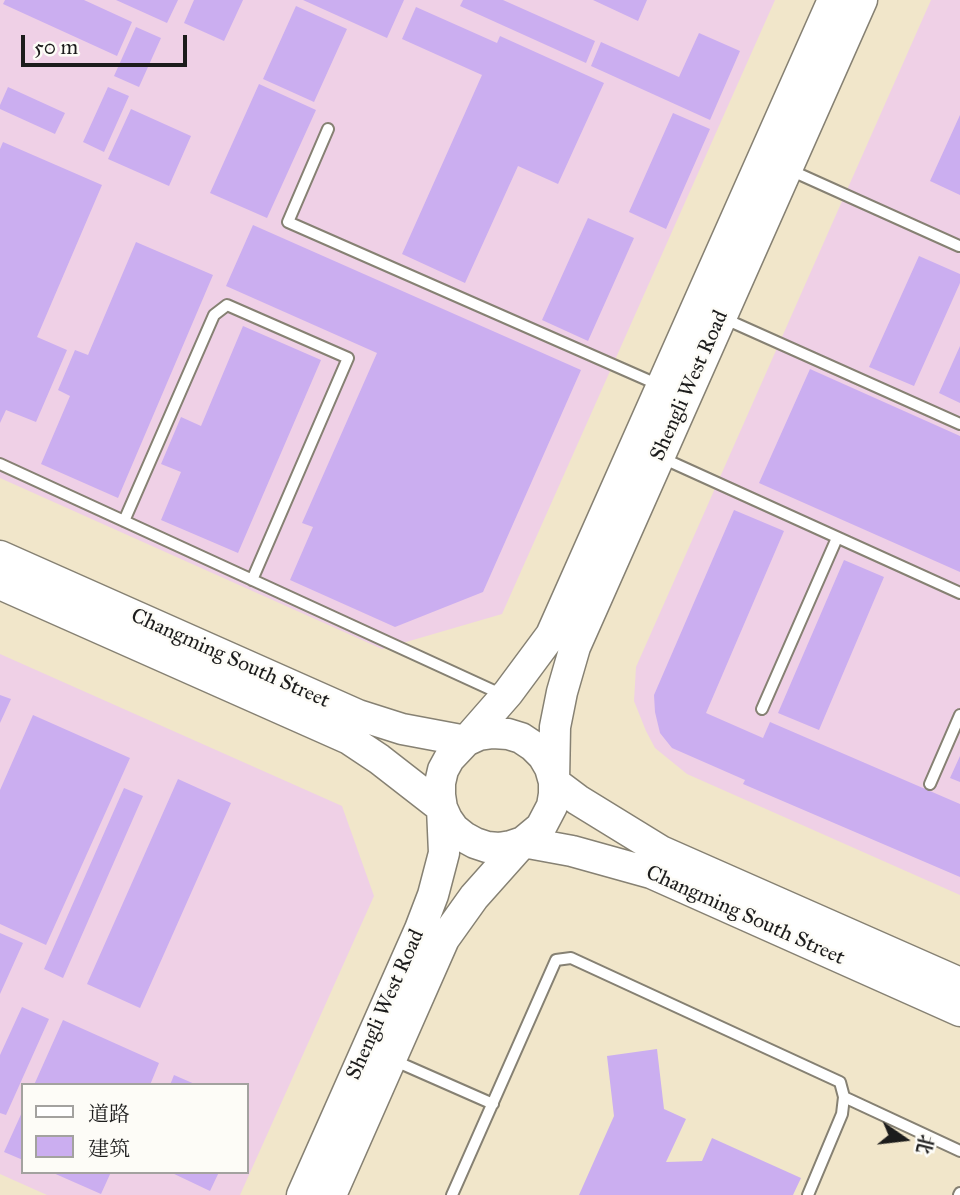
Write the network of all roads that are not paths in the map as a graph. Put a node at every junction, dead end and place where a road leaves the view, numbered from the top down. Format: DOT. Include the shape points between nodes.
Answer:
graph roads {
  1 [pos="833,0"];
  2 [pos="862,0"];
  3 [pos="328,129"];
  4 [pos="787,169"];
  5 [pos="959,246"];
  6 [pos="721,317"];
  7 [pos="662,386"];
  8 [pos="960,424"];
  9 [pos="659,457"];
  10 [pos="0,464"];
  11 [pos="124,521"];
  12 [pos="837,538"];
  13 [pos="0,556"];
  14 [pos="252,580"];
  15 [pos="0,584"];
  16 [pos="960,593"];
  17 [pos="506,696"];
  18 [pos="762,709"];
  19 [pos="960,715"];
  20 [pos="467,741"];
  21 [pos="554,782"];
  22 [pos="930,784"];
  23 [pos="442,808"];
  24 [pos="523,842"];
  25 [pos="960,984"];
  26 [pos="960,1011"];
  27 [pos="391,1059"];
  28 [pos="844,1097"];
  29 [pos="493,1104"];
  30 [pos="960,1151"];
  31 [pos="302,1195"];
  32 [pos="331,1195"];
  33 [pos="452,1195"];
  34 [pos="808,1195"];
  1 -- 7 [label="main road, Shengli West Road"];
  2 -- 4 [label="main road, Shengli West Road"];
  3 -- 7 [label="lane" via="288,222"];
  4 -- 5 [label="lane"];
  4 -- 6 [label="main road, Shengli West Road"];
  6 -- 8 [label="lane"];
  6 -- 9 [label="main road, Shengli West Road"];
  7 -- 17 [label="main road, Shengli West Road" via="551,635"];
  9 -- 12 [label="lane"];
  9 -- 21 [label="main road, Shengli West Road" via="575,647 555,727"];
  10 -- 11 [label="lane"];
  11 -- 14 [label="lane"];
  11 -- 14 [label="lane" via="214,315 227,306 348,358"];
  12 -- 16 [label="lane"];
  12 -- 18 [label="lane"];
  13 -- 20 [label="main road, Changming South Street" via="358,716"];
  14 -- 17 [label="lane"];
  15 -- 23 [label="main road, Changming South Street" via="349,739"];
  17 -- 20 [label="main road, Shengli West Road"];
  19 -- 22 [label="lane"];
  20 -- 21 [label="main road" via="494,733 521,738 543,756"];
  20 -- 23 [label="main road" via="443,770"];
  21 -- 24 [label="main road" via="548,817"];
  21 -- 25 [label="main road, Changming South Street" via="661,850"];
  23 -- 24 [label="main road" via="454,829 475,844 499,848"];
  23 -- 31 [label="main road, Shengli West Road" via="444,853 433,895"];
  24 -- 26 [label="main road, Changming South Street" via="650,873"];
  24 -- 27 [label="main road, Shengli West Road" via="444,939"];
  27 -- 29 [label="lane"];
  27 -- 32 [label="main road, Shengli West Road"];
  28 -- 29 [label="lane" via="840,1082 571,958 556,960"];
  28 -- 30 [label="lane"];
  28 -- 34 [label="lane" via="842,1114"];
  29 -- 33 [label="lane"];
}
